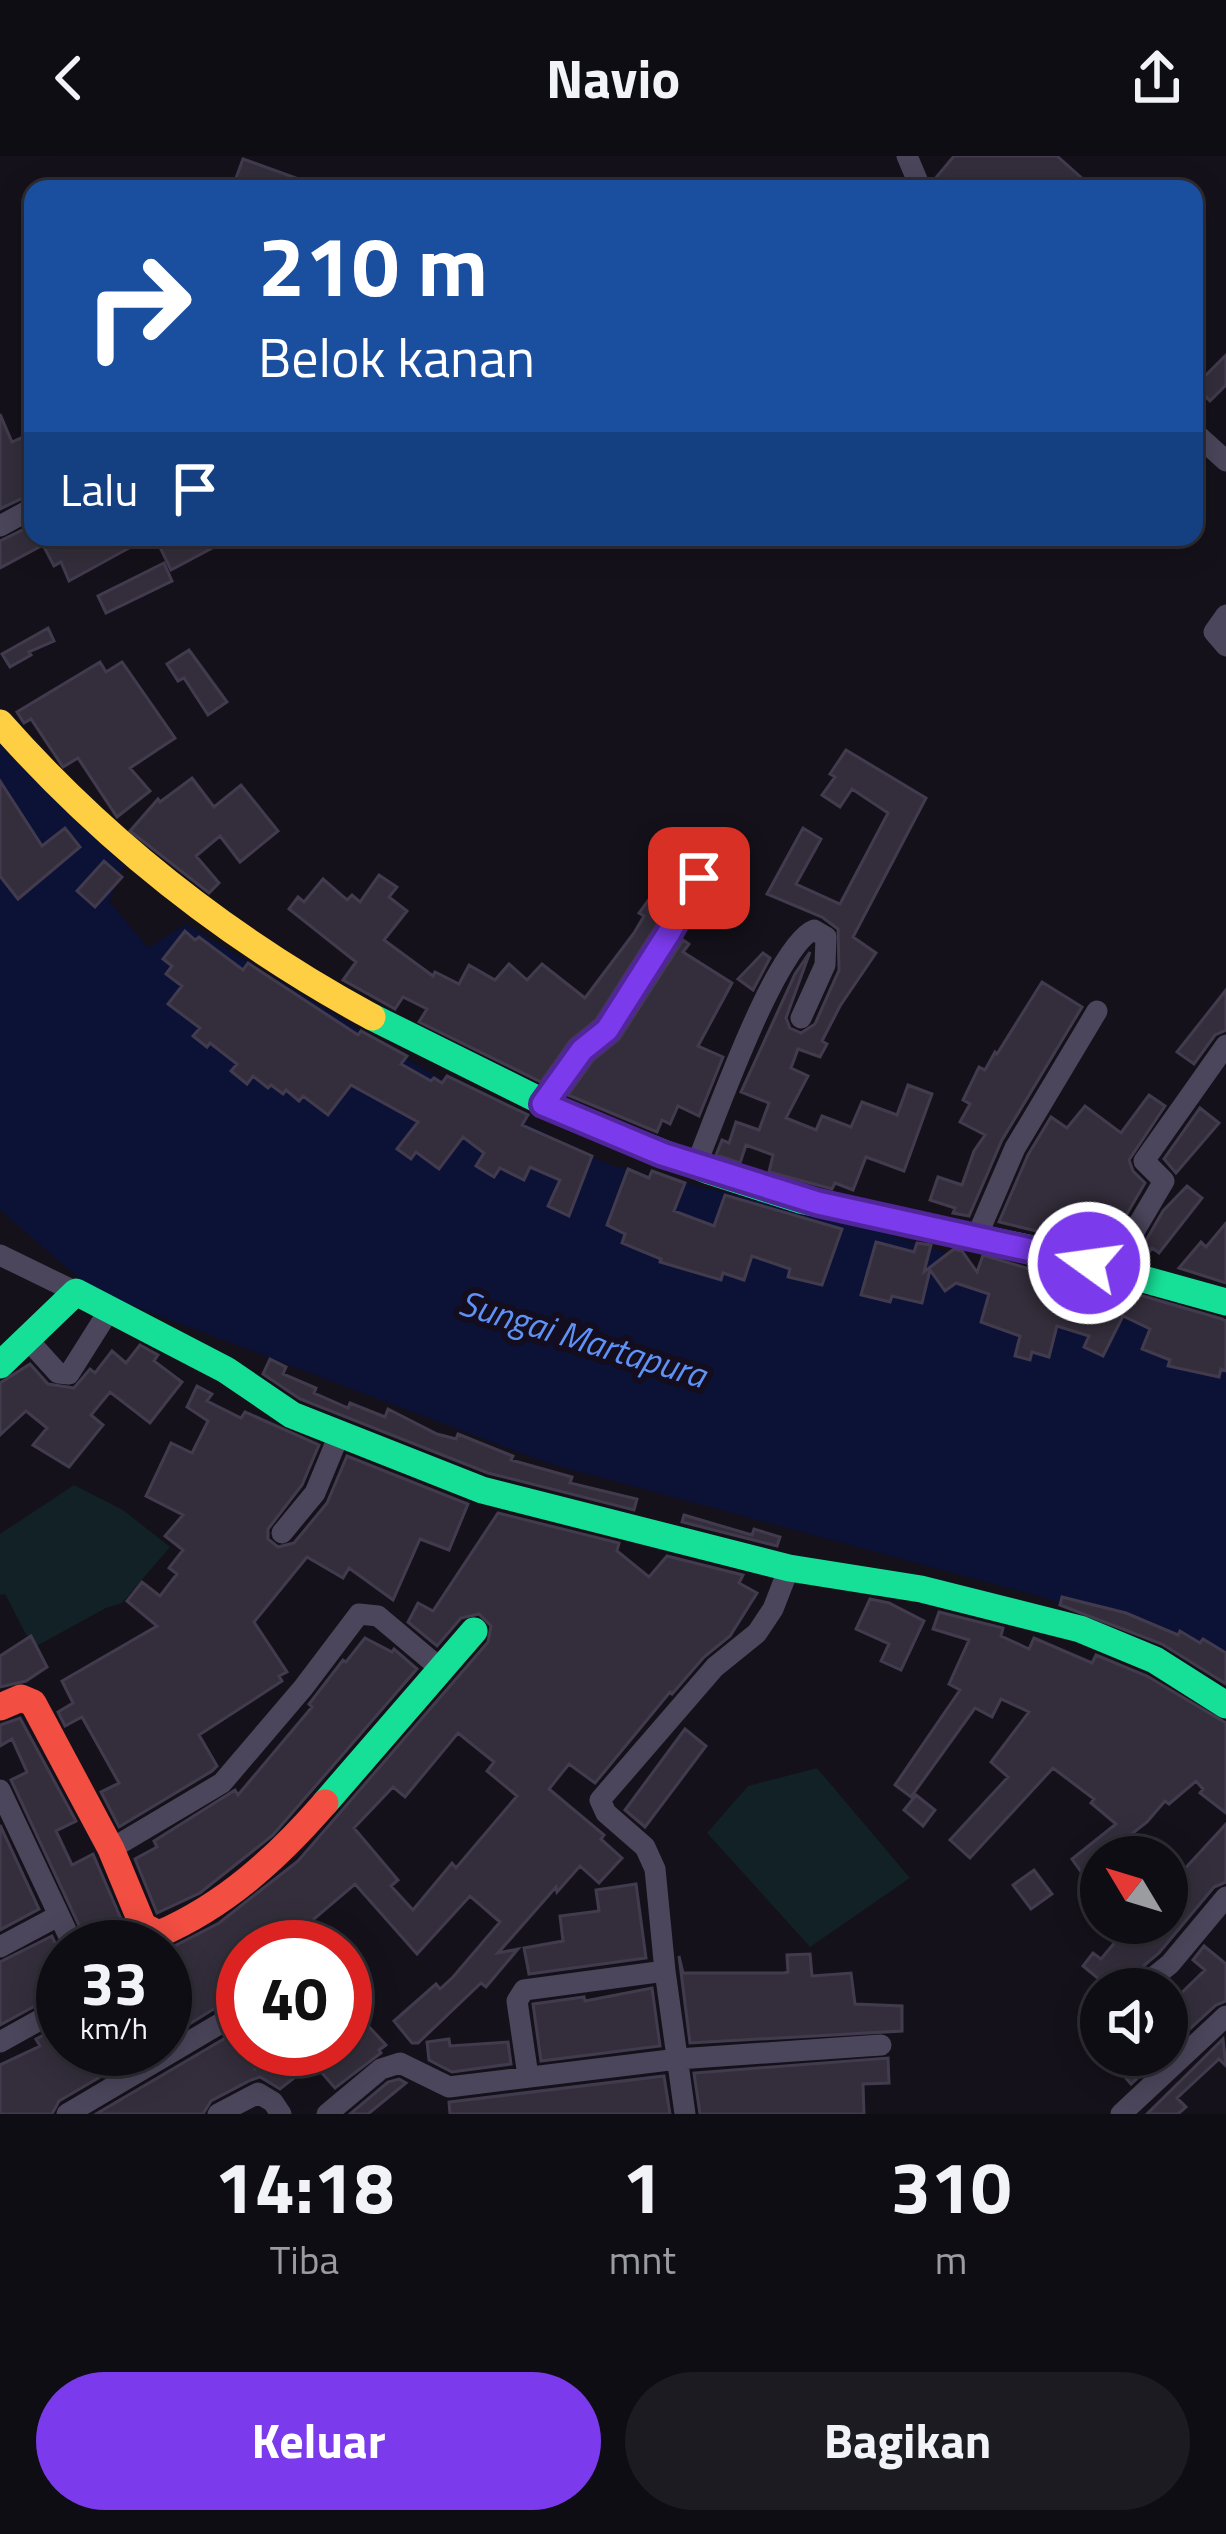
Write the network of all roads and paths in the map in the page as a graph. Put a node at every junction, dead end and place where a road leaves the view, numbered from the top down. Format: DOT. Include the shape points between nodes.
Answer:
graph roads {
  1 [pos="1203,439"];
  2 [pos="1226,460"];
  3 [pos="1226,615"];
  4 [pos="1226,646"];
  5 [pos="0,723"];
  6 [pos="699,878"];
  7 [pos="1097,1011"];
  8 [pos="801,1018"];
  9 [pos="1226,1045"];
  10 [pos="543,1104"];
  11 [pos="696,1166"];
  12 [pos="977,1236"];
  13 [pos="0,1255"];
  14 [pos="1112,1269"];
  15 [pos="76,1292"];
  16 [pos="1226,1302"];
  17 [pos="110,1309"];
  18 [pos="29,1341"];
  19 [pos="0,1365"];
  20 [pos="339,1435"];
  21 [pos="282,1533"];
  22 [pos="789,1568"];
  23 [pos="475,1631"];
  24 [pos="441,1669"];
  25 [pos="1226,1705"];
  26 [pos="0,1707"];
  27 [pos="0,1790"];
  28 [pos="111,1849"];
  29 [pos="1226,1897"];
  30 [pos="58,1916"];
  31 [pos="60,1920"];
  32 [pos="0,1947"];
  33 [pos="1165,1968"];
  34 [pos="664,1971"];
  35 [pos="1226,2016"];
  36 [pos="36,2022"];
  37 [pos="216,2026"];
  38 [pos="0,2042"];
  39 [pos="880,2044"];
  40 [pos="678,2059"];
  41 [pos="528,2076"];
  42 [pos="67,2114"];
  43 [pos="218,2114"];
  44 [pos="281,2114"];
  45 [pos="327,2114"];
  46 [pos="685,2114"];
  47 [pos="1121,2114"];
  1 -- 2 [label="street"];
  3 -- 4 [label="street" via="1214,629"];
  5 -- 10 [label="street" via="68,800 144,868 355,1010"];
  6 -- 10 [label="street" via="607,1030"];
  7 -- 12 [label="street" via="1015,1148"];
  8 -- 11 [label="street" via="828,952 814,930 799,940 770,989"];
  9 -- 14 [label="street" via="1144,1161 1164,1181"];
  10 -- 11 [label="street"];
  11 -- 12 [label="street" via="846,1211"];
  12 -- 14 [label="street"];
  13 -- 15 [label="street"];
  14 -- 16 [label="street"];
  15 -- 17 [label="street"];
  15 -- 18 [label="street"];
  17 -- 18 [label="street" via="69,1373 46,1364"];
  17 -- 20 [label="street"];
  18 -- 19 [label="street"];
  20 -- 21 [label="street" via="315,1493"];
  20 -- 22 [label="street" via="482,1490"];
  22 -- 25 [label="street" via="921,1589 1080,1629 1155,1660"];
  22 -- 34 [label="street" via="758,1633 715,1667 602,1795 601,1808 653,1862"];
  23 -- 24 [label="street"];
  24 -- 28 [label="street" via="378,1616 359,1614 222,1783"];
  24 -- 28 [label="street" via="286,1848 173,1928 145,1929"];
  26 -- 28 [label="street" via="21,1697 33,1703"];
  27 -- 30 [label="street"];
  29 -- 33 [label="street"];
  30 -- 31 [label="street"];
  30 -- 32 [label="street"];
  34 -- 40 [label="street"];
  34 -- 41 [label="street" via="524,1990 517,2001"];
  35 -- 47 [label="street"];
  36 -- 38 [label="street"];
  37 -- 42 [label="street"];
  39 -- 40 [label="street"];
  40 -- 41 [label="street"];
  40 -- 46 [label="street"];
  41 -- 45 [label="street" via="449,2087 400,2062"];
  43 -- 44 [label="street" via="258,2093"];
}
